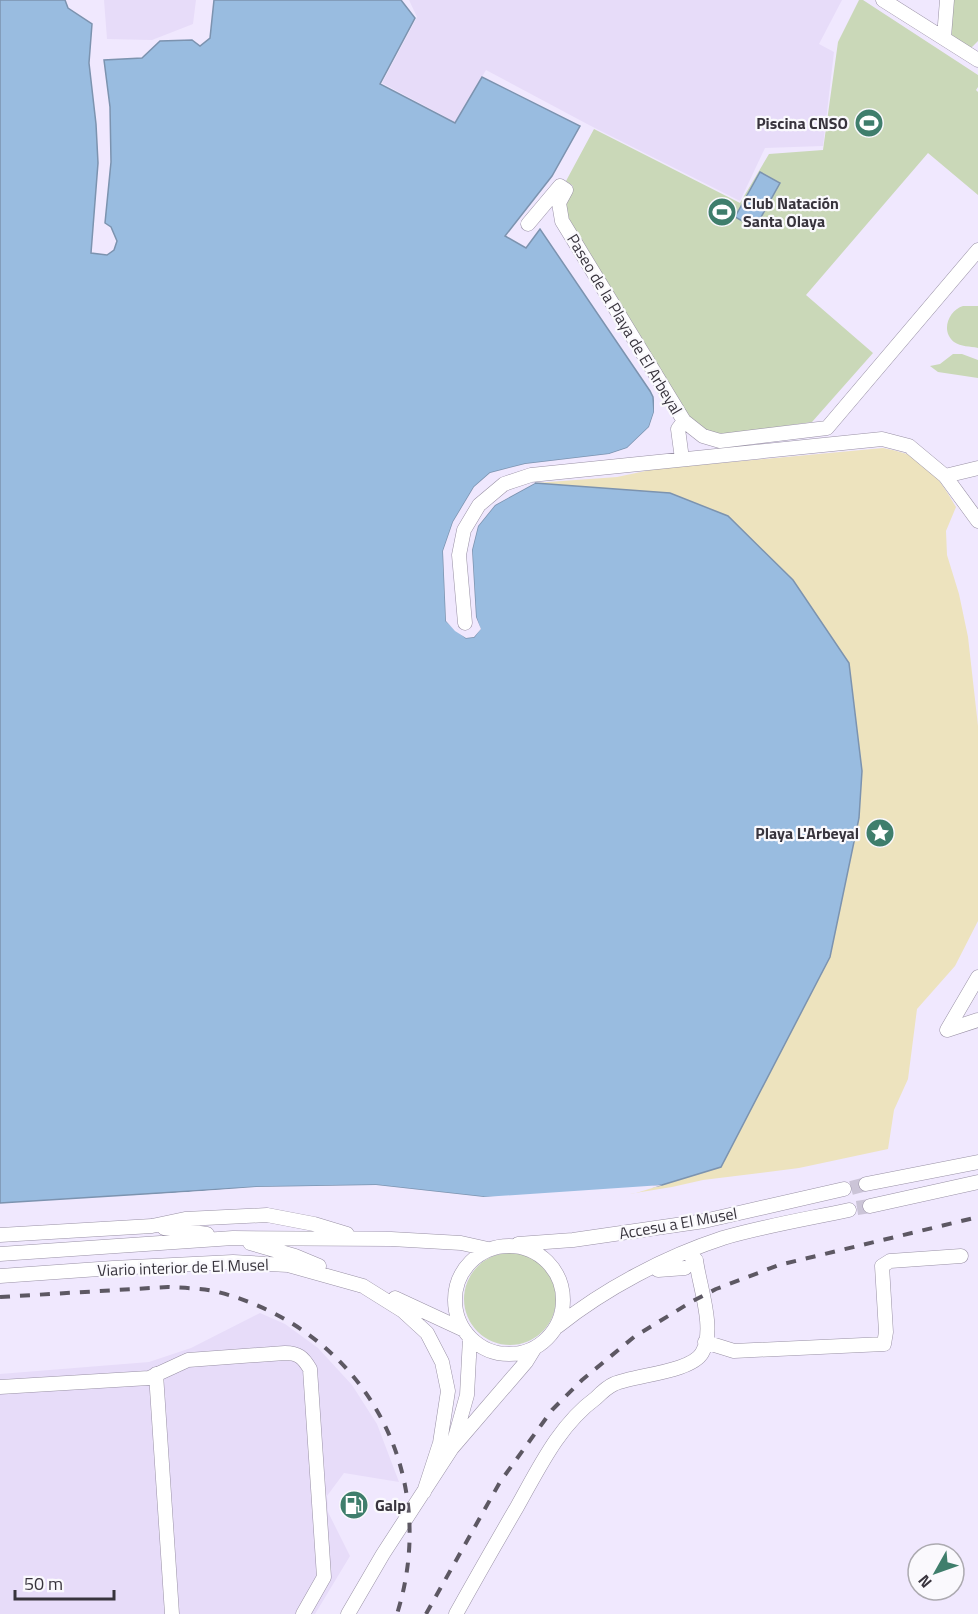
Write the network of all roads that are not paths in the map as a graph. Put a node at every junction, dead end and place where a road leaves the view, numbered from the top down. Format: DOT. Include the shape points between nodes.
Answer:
graph roads {
  1 [pos="884,0"];
  2 [pos="949,2"];
  3 [pos="944,37"];
  4 [pos="978,60"];
  5 [pos="528,224"];
  6 [pos="978,250"];
  7 [pos="684,421"];
  8 [pos="827,428"];
  9 [pos="828,444"];
  10 [pos="682,459"];
  11 [pos="978,468"];
  12 [pos="945,476"];
  13 [pos="978,521"];
  14 [pos="465,623"];
  15 [pos="978,977"];
  16 [pos="978,1020"];
  17 [pos="978,1162"];
  18 [pos="978,1182"];
  19 [pos="866,1184"];
  20 [pos="844,1189"];
  21 [pos="870,1206"];
  22 [pos="849,1210"];
  23 [pos="152,1226"];
  24 [pos="0,1235"];
  25 [pos="233,1238"];
  26 [pos="361,1238"];
  27 [pos="509,1245"];
  28 [pos="488,1249"];
  29 [pos="686,1252"];
  30 [pos="0,1254"];
  31 [pos="961,1256"];
  32 [pos="685,1268"];
  33 [pos="645,1272"];
  34 [pos="0,1276"];
  35 [pos="363,1286"];
  36 [pos="699,1286"];
  37 [pos="556,1327"];
  38 [pos="467,1334"];
  39 [pos="705,1342"];
  40 [pos="534,1349"];
  41 [pos="156,1374"];
  42 [pos="0,1387"];
  43 [pos="452,1448"];
  44 [pos="424,1492"];
  45 [pos="172,1614"];
  46 [pos="303,1614"];
  47 [pos="348,1614"];
  48 [pos="456,1614"];
  1 -- 3 [label="street"];
  2 -- 3 [label="street"];
  3 -- 4 [label="street"];
  5 -- 7 [label="street, Paseo de la Playa de El Arbeyal" via="560,186 566,190 559,203 562,221"];
  6 -- 8 [label="street"];
  7 -- 8 [label="street, Paseo de la Playa de El Arbeyal" via="703,436 720,441"];
  7 -- 10 [label="street" via="678,429"];
  8 -- 9 [label="street"];
  9 -- 10 [label="street"];
  9 -- 12 [label="street" via="882,439 909,446"];
  10 -- 14 [label="street" via="531,475 504,484 479,505 464,530 459,555"];
  11 -- 12 [label="street"];
  12 -- 13 [label="street"];
  15 -- 16 [label="street" via="947,1030"];
  17 -- 19 [label="street"];
  18 -- 21 [label="street"];
  20 -- 27 [label="street, Accesu a El Musel" via="704,1221"];
  22 -- 29 [label="street, Accesu a El Musel" via="725,1238"];
  23 -- 24 [label="street, Viario interior de El Musel"];
  23 -- 25 [label="street, Viario interior de El Musel"];
  23 -- 26 [label="street, Viario interior de El Musel" via="185,1219 267,1215"];
  25 -- 26 [label="street, Viario interior de El Musel"];
  25 -- 30 [label="street, Viario interior de El Musel"];
  25 -- 35 [label="street, Viario interior de El Musel" via="295,1256"];
  26 -- 28 [label="street, Viario interior de El Musel" via="461,1243"];
  27 -- 28 [label="street, Accesu a El Musel"];
  27 -- 37 [label="street, Accesu a El Musel" via="528,1248 544,1257 558,1273 564,1291 563,1310"];
  28 -- 38 [label="street, Accesu a El Musel" via="466,1266 455,1294 456,1312"];
  29 -- 32 [label="street"];
  29 -- 33 [label="street, Accesu a El Musel"];
  29 -- 36 [label="street" via="696,1260"];
  31 -- 39 [label="street" via="890,1260 882,1266 884,1344 734,1351"];
  32 -- 33 [label="street"];
  32 -- 36 [label="street"];
  33 -- 37 [label="street, Accesu a El Musel"];
  34 -- 35 [label="street, Viario interior de El Musel" via="233,1262 288,1265"];
  35 -- 38 [label="street, Viario interior de El Musel" via="393,1296"];
  35 -- 44 [label="street, Viario interior de El Musel" via="403,1311 427,1333 442,1362 448,1391 440,1443"];
  36 -- 39 [label="street" via="706,1309"];
  37 -- 40 [label="street, Accesu a El Musel"];
  38 -- 40 [label="street" via="487,1349 504,1354"];
  38 -- 43 [label="street, Accesu a El Musel" via="467,1395"];
  39 -- 48 [label="street" via="702,1353 684,1367 613,1385 581,1409 551,1447"];
  40 -- 43 [label="street, Accesu a El Musel"];
  41 -- 42 [label="street"];
  41 -- 45 [label="street"];
  41 -- 46 [label="street" via="188,1360 285,1353 304,1358 310,1369 324,1577"];
  43 -- 44 [label="street"];
  44 -- 47 [label="street"];
}
